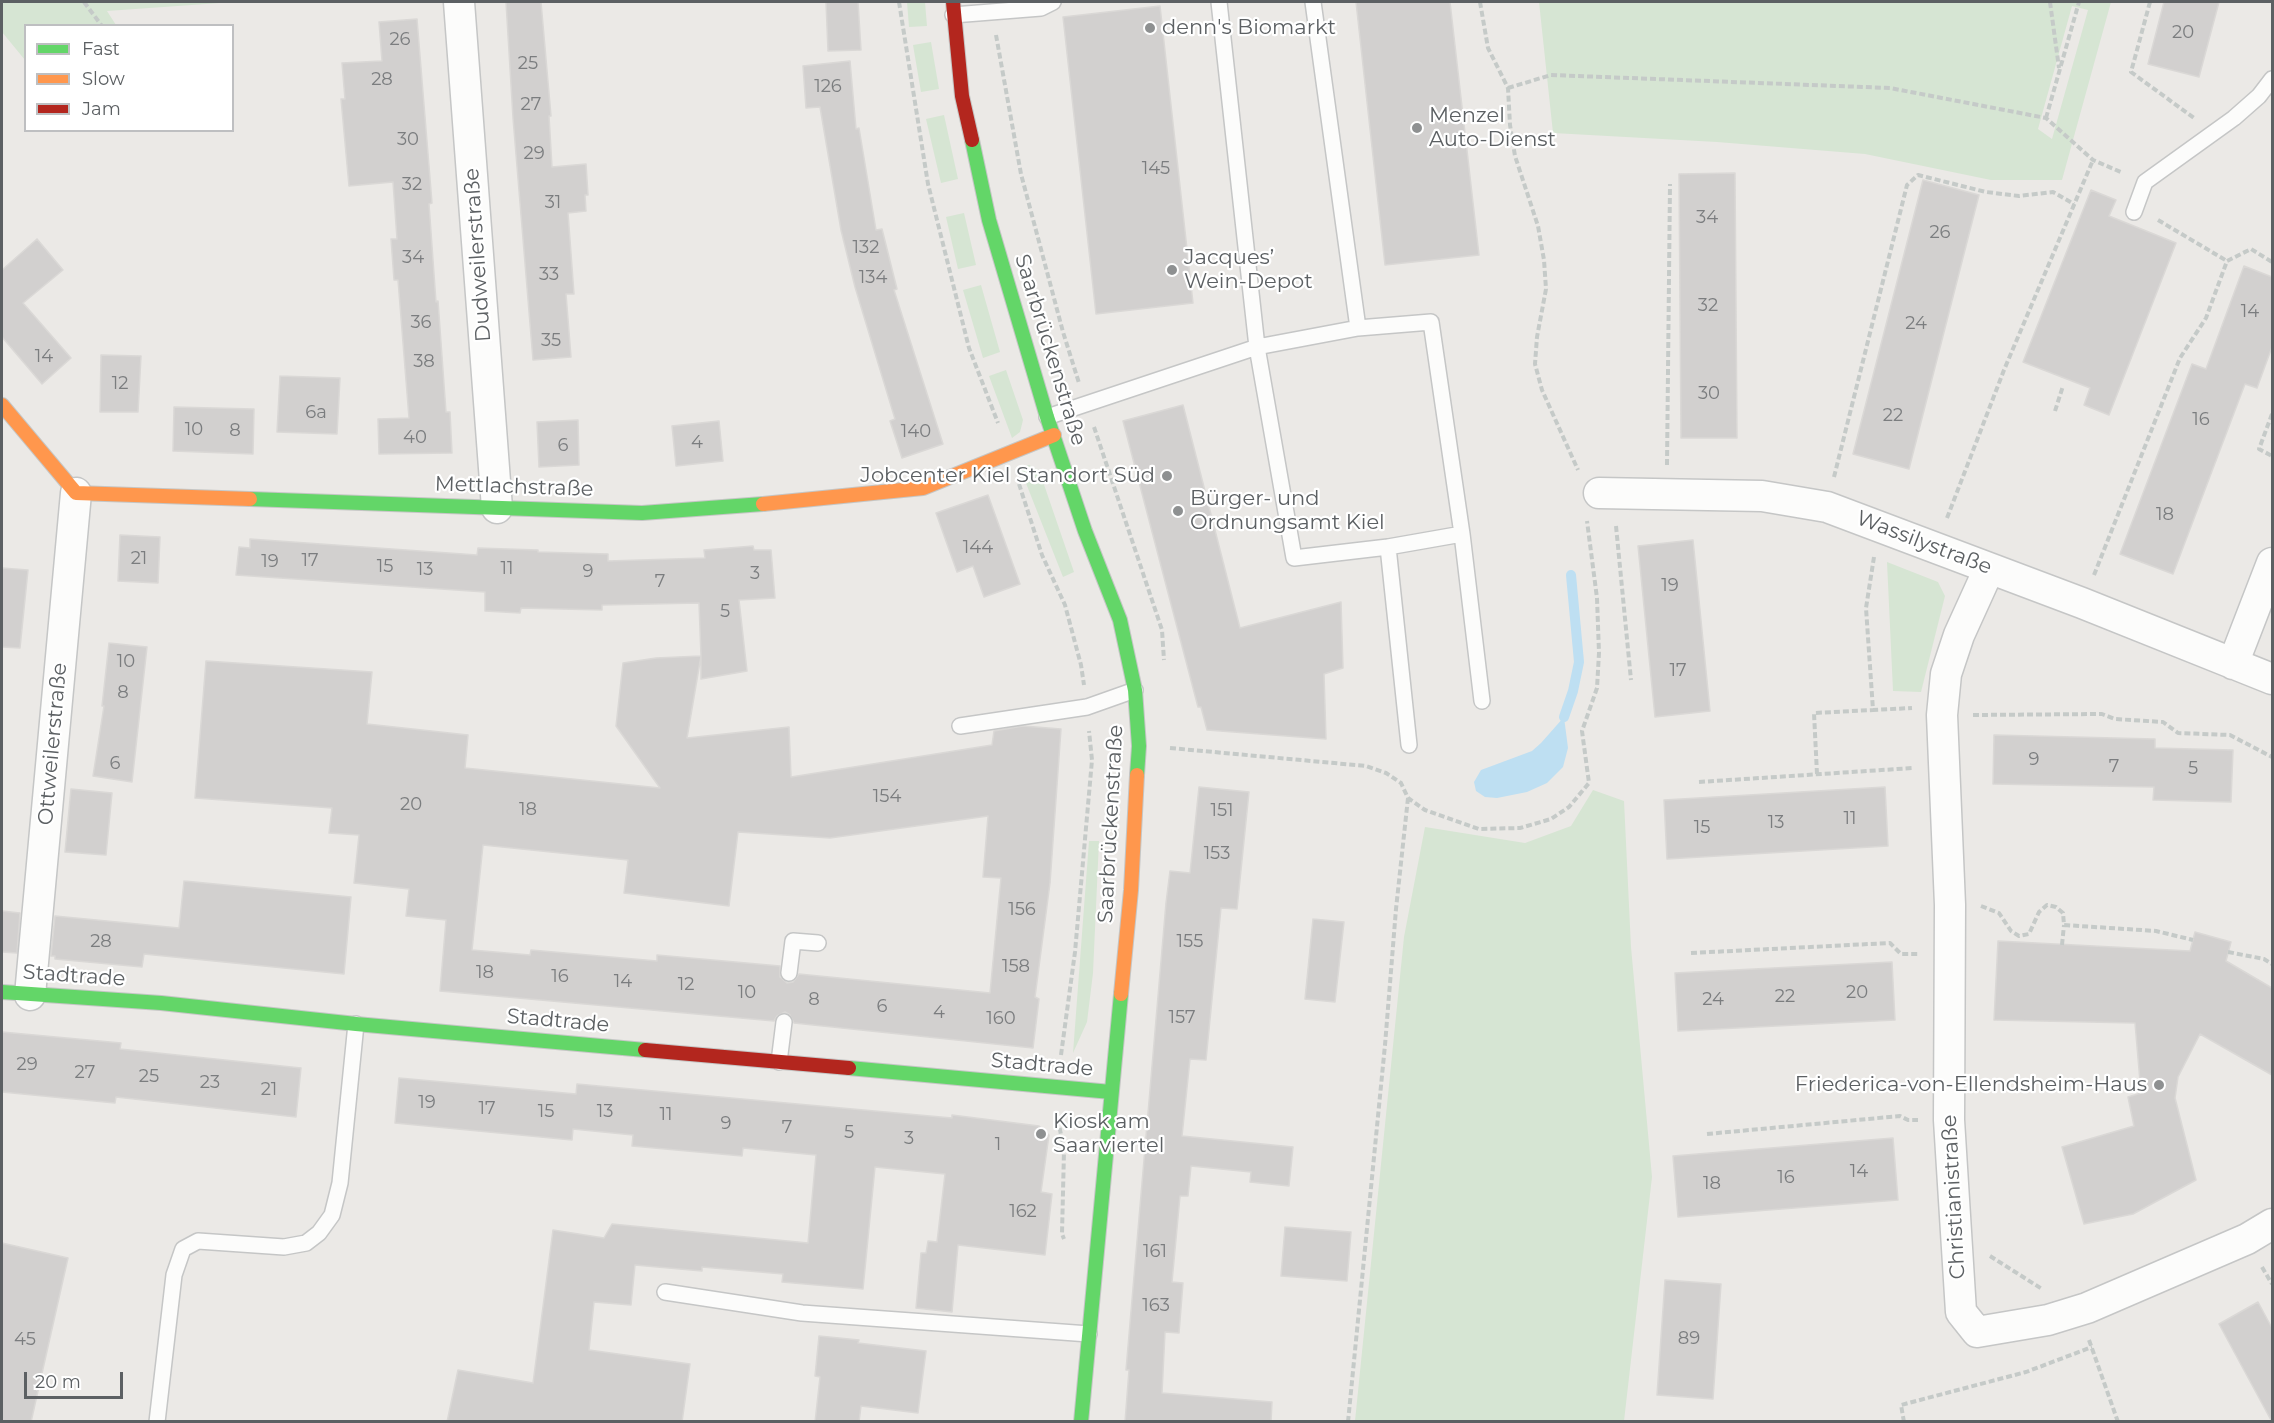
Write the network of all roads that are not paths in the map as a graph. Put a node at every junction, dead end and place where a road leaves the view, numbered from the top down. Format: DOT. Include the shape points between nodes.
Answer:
graph roads {
  1 [pos="459,2"];
  2 [pos="1219,2"];
  3 [pos="1313,2"];
  4 [pos="1047,5"];
  5 [pos="953,8"];
  6 [pos="2272,79"];
  7 [pos="2134,212"];
  8 [pos="1358,328"];
  9 [pos="1257,347"];
  10 [pos="2,405"];
  11 [pos="1047,417"];
  12 [pos="1054,435"];
  13 [pos="76,493"];
  14 [pos="1600,501"];
  15 [pos="497,508"];
  16 [pos="1462,534"];
  17 [pos="1388,547"];
  18 [pos="2272,563"];
  19 [pos="1989,569"];
  20 [pos="2233,664"];
  21 [pos="2272,679"];
  22 [pos="1135,690"];
  23 [pos="1482,701"];
  24 [pos="960,726"];
  25 [pos="1409,745"];
  26 [pos="818,943"];
  27 [pos="789,973"];
  28 [pos="16,994"];
  29 [pos="784,1022"];
  30 [pos="356,1024"];
  31 [pos="779,1062"];
  32 [pos="1111,1092"];
  33 [pos="2272,1224"];
  34 [pos="665,1292"];
  35 [pos="1089,1334"];
  36 [pos="157,1422"];
  37 [pos="1081,1422"];
  1 -- 15 [label="street, Dudweilerstraße"];
  2 -- 9 [label="lane"];
  3 -- 8 [label="lane"];
  4 -- 5 [label="lane" via="992,12"];
  5 -- 11 [label="street, Saarbrückenstraße" via="962,96 989,220"];
  6 -- 7 [label="lane" via="2234,118 2145,182"];
  8 -- 9 [label="lane"];
  8 -- 16 [label="lane" via="1431,322"];
  9 -- 11 [label="lane"];
  9 -- 17 [label="lane" via="1294,558"];
  10 -- 13 [label="street"];
  11 -- 12 [label="street, Saarbrückenstraße"];
  12 -- 15 [label="street, Mettlachstraße" via="923,488 642,513"];
  12 -- 22 [label="street, Saarbrückenstraße" via="1085,531 1120,620"];
  13 -- 15 [label="street, Mettlachstraße"];
  13 -- 28 [label="street, Ottweilerstraße"];
  14 -- 19 [label="street, Wassilystraße" via="1762,496 1827,507"];
  16 -- 17 [label="lane"];
  16 -- 23 [label="lane"];
  17 -- 25 [label="lane"];
  18 -- 20 [label="street"];
  19 -- 20 [label="street, Wassilystraße"];
  19 -- 33 [label="street, Christianistraße" via="1946,674 1943,710 1950,905 1949,1120 1961,1312 1977,1332 2048,1320 2247,1239"];
  20 -- 21 [label="street, Wassilystraße"];
  22 -- 24 [label="lane" via="1087,707"];
  22 -- 32 [label="street, Saarbrückenstraße" via="1139,746 1131,890"];
  26 -- 27 [label="lane" via="792,941"];
  28 -- 30 [label="street, Stadtrade" via="161,1003"];
  29 -- 31 [label="lane"];
  30 -- 31 [label="street, Stadtrade"];
  30 -- 36 [label="lane" via="340,1183 332,1215 306,1243 284,1247 198,1241 183,1249 174,1275"];
  31 -- 32 [label="street, Stadtrade"];
  32 -- 35 [label="street, Saarbrückenstraße"];
  34 -- 35 [label="lane" via="802,1313"];
  35 -- 37 [label="street, Saarbrückenstraße"];
}
